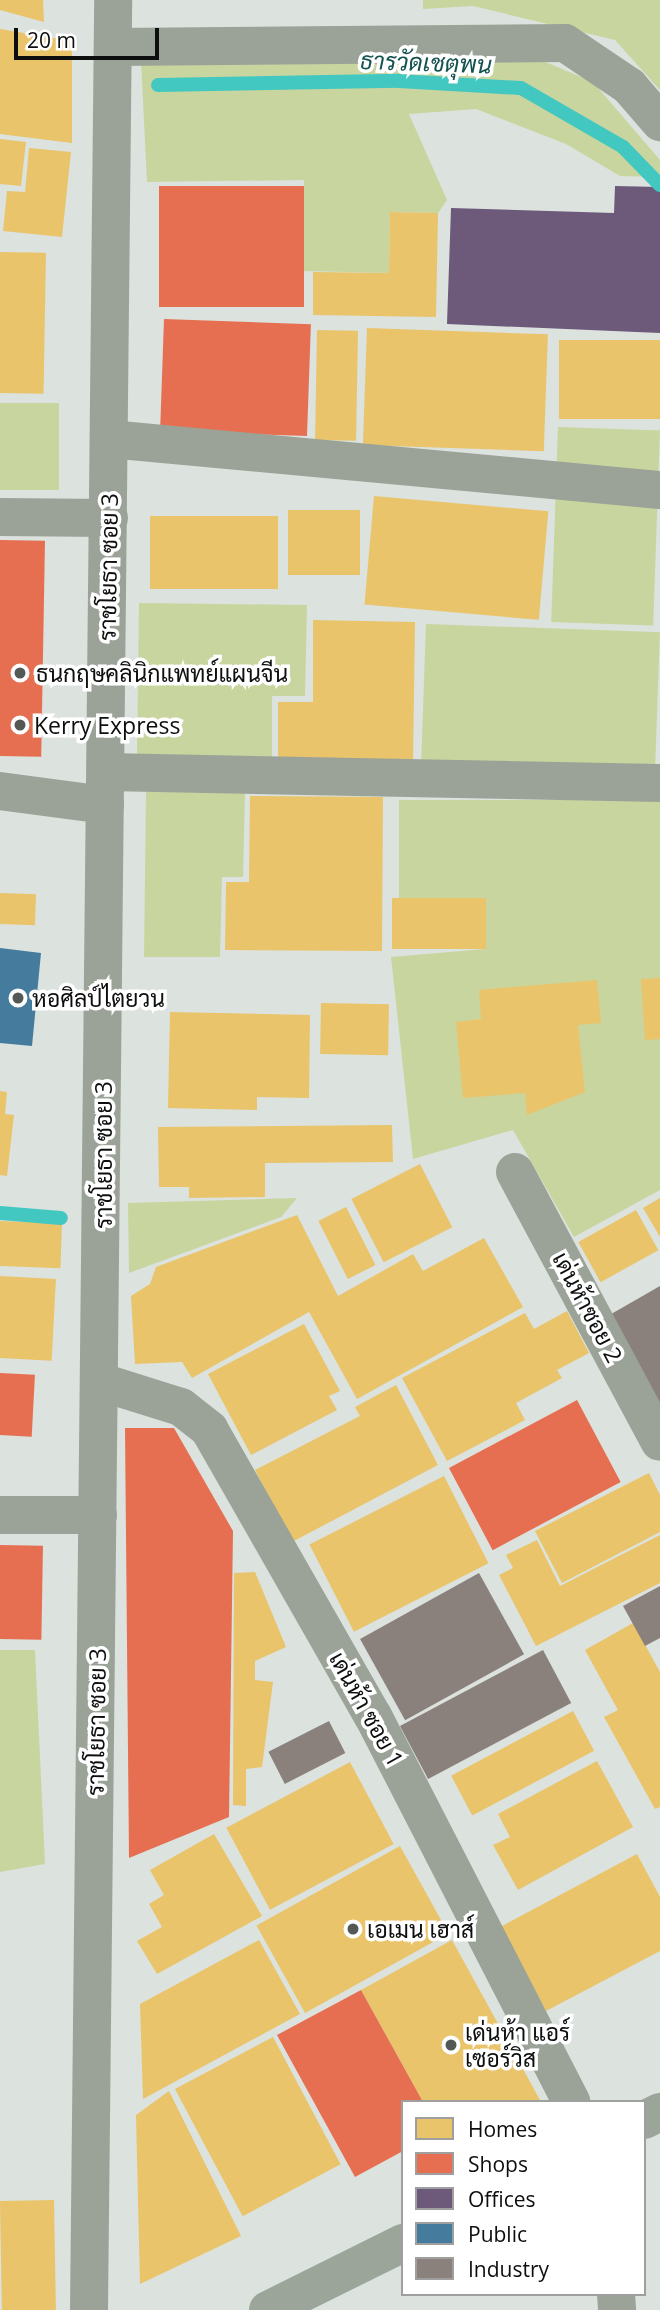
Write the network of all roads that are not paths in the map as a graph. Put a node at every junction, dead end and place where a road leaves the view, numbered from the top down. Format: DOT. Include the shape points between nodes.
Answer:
graph roads {
  1 [pos="113,0"];
  2 [pos="113,47"];
  3 [pos="660,122"];
  4 [pos="109,439"];
  5 [pos="660,490"];
  6 [pos="0,517"];
  7 [pos="108,518"];
  8 [pos="660,783"];
  9 [pos="106,789"];
  10 [pos="0,791"];
  11 [pos="515,1171"];
  12 [pos="101,1382"];
  13 [pos="660,1442"];
  14 [pos="0,1515"];
  15 [pos="98,1515"];
  16 [pos="570,2100"];
  17 [pos="401,2244"];
  18 [pos="89,2310"];
  19 [pos="268,2310"];
  1 -- 2 [label="street, ราชโยธา ซอย 3"];
  2 -- 3 [label="street" via="565,43 629,86"];
  2 -- 4 [label="street, ราชโยธา ซอย 3"];
  4 -- 5 [label="street"];
  4 -- 7 [label="street, ราชโยธา ซอย 3"];
  6 -- 7 [label="street"];
  7 -- 9 [label="street, ราชโยธา ซอย 3"];
  8 -- 9 [label="street"];
  9 -- 10 [label="street"];
  9 -- 12 [label="street, ราชโยธา ซอย 3"];
  11 -- 13 [label="street, เด่นห้าซอย 2"];
  12 -- 15 [label="street, ราชโยธา ซอย 3"];
  12 -- 16 [label="street, เด่นห้า ซอย 1" via="181,1407 209,1429 373,1716"];
  14 -- 15 [label="street"];
  15 -- 18 [label="street, ราชโยธา ซอย 3"];
  17 -- 19 [label="main road"];
}
